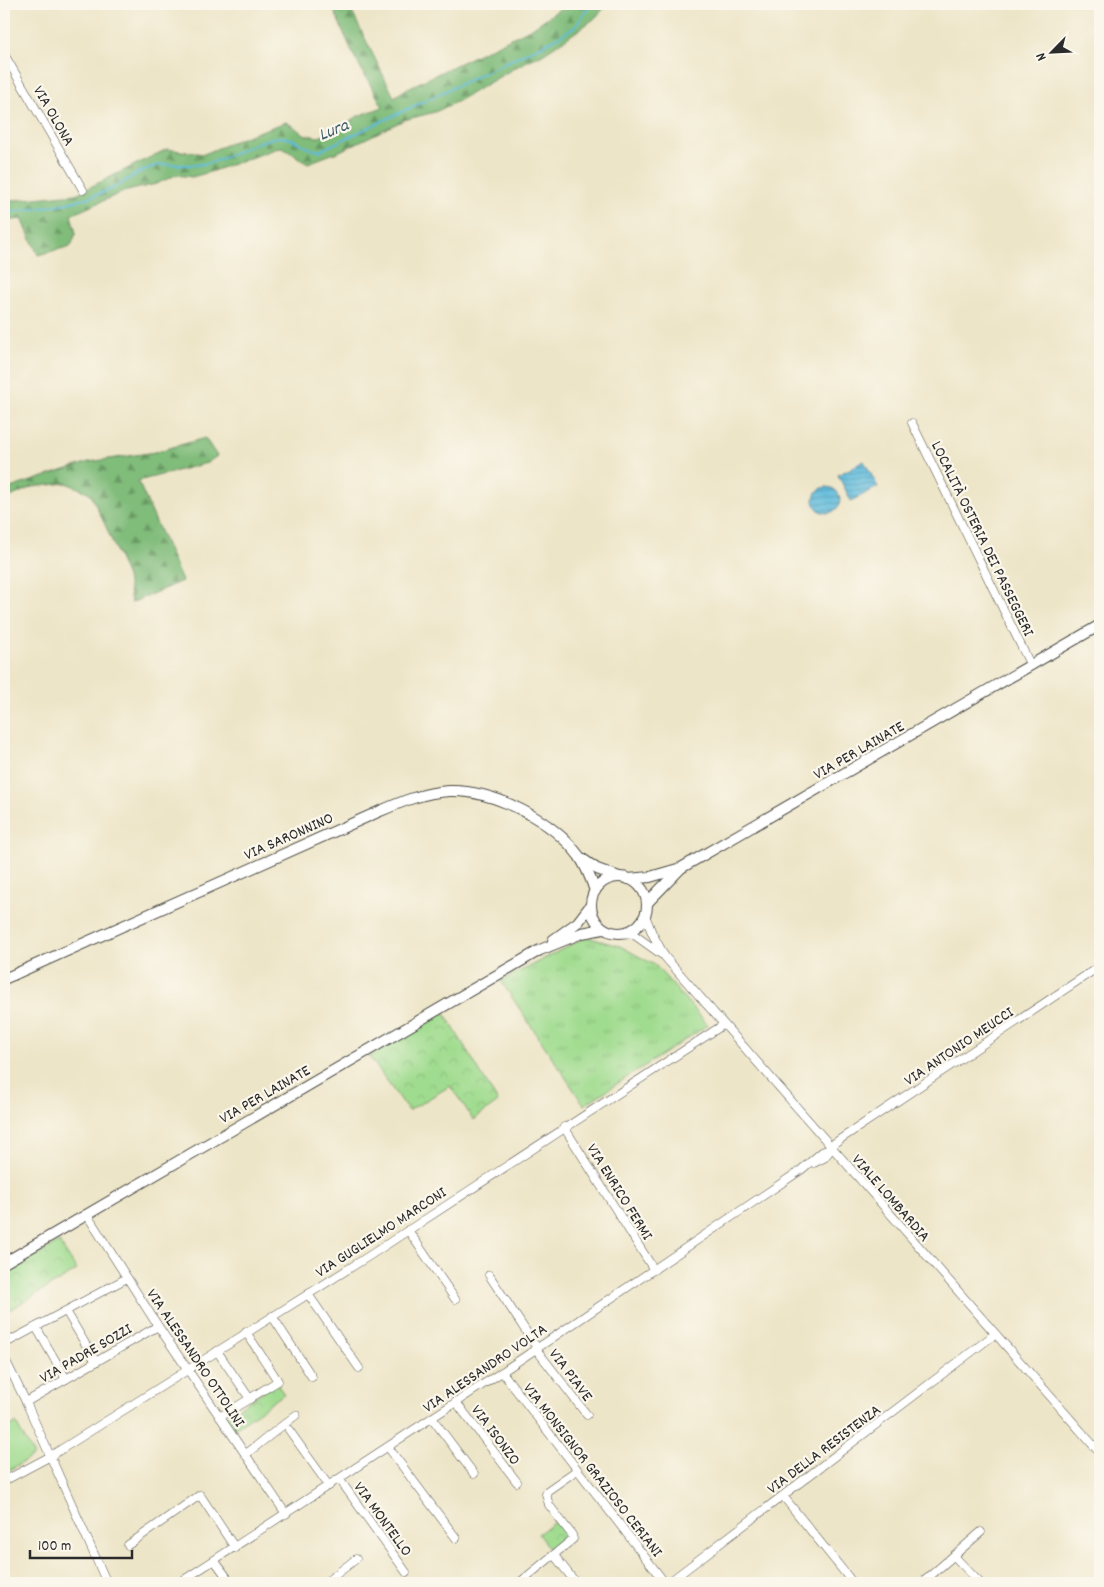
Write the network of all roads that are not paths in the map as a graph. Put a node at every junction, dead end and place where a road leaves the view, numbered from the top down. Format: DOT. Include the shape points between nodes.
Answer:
graph roads {
  1 [pos="4,54"];
  2 [pos="83,190"];
  3 [pos="912,422"];
  4 [pos="1100,625"];
  5 [pos="1031,666"];
  6 [pos="580,857"];
  7 [pos="681,868"];
  8 [pos="624,878"];
  9 [pos="595,891"];
  10 [pos="646,903"];
  11 [pos="591,905"];
  12 [pos="645,915"];
  13 [pos="603,928"];
  14 [pos="618,933"];
  15 [pos="540,950"];
  16 [pos="665,957"];
  17 [pos="1100,966"];
  18 [pos="4,979"];
  19 [pos="723,1024"];
  20 [pos="564,1127"];
  21 [pos="831,1147"];
  22 [pos="87,1215"];
  23 [pos="408,1230"];
  24 [pos="4,1263"];
  25 [pos="654,1270"];
  26 [pos="489,1275"];
  27 [pos="127,1278"];
  28 [pos="308,1294"];
  29 [pos="455,1299"];
  30 [pos="66,1311"];
  31 [pos="272,1316"];
  32 [pos="158,1326"];
  33 [pos="36,1327"];
  34 [pos="246,1332"];
  35 [pos="995,1334"];
  36 [pos="4,1344"];
  37 [pos="537,1348"];
  38 [pos="217,1351"];
  39 [pos="4,1357"];
  40 [pos="96,1362"];
  41 [pos="359,1368"];
  42 [pos="187,1369"];
  43 [pos="502,1372"];
  44 [pos="312,1377"];
  45 [pos="66,1380"];
  46 [pos="250,1399"];
  47 [pos="26,1402"];
  48 [pos="456,1402"];
  49 [pos="296,1415"];
  50 [pos="587,1415"];
  51 [pos="220,1417"];
  52 [pos="432,1418"];
  53 [pos="289,1430"];
  54 [pos="388,1447"];
  55 [pos="1100,1453"];
  56 [pos="246,1454"];
  57 [pos="50,1457"];
  58 [pos="577,1470"];
  59 [pos="474,1474"];
  60 [pos="340,1480"];
  61 [pos="4,1481"];
  62 [pos="517,1482"];
  63 [pos="329,1486"];
  64 [pos="784,1496"];
  65 [pos="286,1514"];
  66 [pos="981,1532"];
  67 [pos="456,1538"];
  68 [pos="128,1545"];
  69 [pos="235,1548"];
  70 [pos="554,1555"];
  71 [pos="954,1556"];
  72 [pos="356,1559"];
  73 [pos="215,1561"];
  74 [pos="406,1572"];
  75 [pos="107,1583"];
  76 [pos="179,1583"];
  77 [pos="231,1583"];
  78 [pos="325,1583"];
  79 [pos="519,1583"];
  80 [pos="576,1583"];
  81 [pos="667,1583"];
  82 [pos="853,1583"];
  83 [pos="922,1583"];
  84 [pos="980,1583"];
  1 -- 2 [label="street, VIA OLONA"];
  3 -- 5 [label="street, LOCALITÀ OSTERIA DEI PASSEGGERI"];
  4 -- 5 [label="main road, VIA PER LAINATE"];
  5 -- 7 [label="main road, VIA PER LAINATE"];
  6 -- 8 [label="main road, VIA SARONNINO" via="597,869"];
  6 -- 9 [label="main road, VIA SARONNINO"];
  6 -- 18 [label="main road, VIA SARONNINO" via="551,828 502,801 452,791 415,796"];
  7 -- 8 [label="main road, VIA PER LAINATE" via="650,877"];
  7 -- 10 [label="main road, VIA PER LAINATE"];
  8 -- 9 [label="main road" via="606,880"];
  8 -- 10 [label="main road" via="641,888"];
  9 -- 11 [label="main road"];
  10 -- 12 [label="main road"];
  11 -- 13 [label="main road" via="592,914"];
  11 -- 15 [label="main road, VIA PER LAINATE" via="578,922"];
  12 -- 14 [label="main road" via="634,928"];
  12 -- 16 [label="street, VIALE LOMBARDIA"];
  13 -- 14 [label="main road"];
  13 -- 15 [label="main road, VIA PER LAINATE"];
  14 -- 16 [label="street, VIALE LOMBARDIA" via="633,934"];
  15 -- 22 [label="main road, VIA PER LAINATE"];
  16 -- 19 [label="street, VIALE LOMBARDIA"];
  17 -- 21 [label="street, VIA ANTONIO MEUCCI"];
  19 -- 20 [label="street, VIA GUGLIELMO MARCONI"];
  19 -- 21 [label="street, VIALE LOMBARDIA"];
  20 -- 23 [label="street, VIA GUGLIELMO MARCONI"];
  20 -- 25 [label="street, VIA ENRICO FERMI"];
  21 -- 25 [label="street, VIA ALESSANDRO VOLTA" via="824,1158 801,1170"];
  21 -- 35 [label="street, VIALE LOMBARDIA"];
  22 -- 24 [label="main road, VIA PER LAINATE"];
  22 -- 27 [label="street, VIA ALESSANDRO OTTOLINI"];
  23 -- 28 [label="street, VIA GUGLIELMO MARCONI"];
  23 -- 29 [label="street"];
  25 -- 37 [label="street, VIA ALESSANDRO VOLTA"];
  26 -- 37 [label="street, VIA PIAVE"];
  27 -- 30 [label="street"];
  27 -- 32 [label="street, VIA ALESSANDRO OTTOLINI"];
  28 -- 31 [label="street, VIA GUGLIELMO MARCONI"];
  28 -- 41 [label="street"];
  30 -- 33 [label="street"];
  30 -- 40 [label="street"];
  31 -- 34 [label="street, VIA GUGLIELMO MARCONI"];
  31 -- 44 [label="street"];
  32 -- 40 [label="street, VIA PADRE SOZZI"];
  32 -- 42 [label="street, VIA ALESSANDRO OTTOLINI"];
  33 -- 36 [label="street"];
  33 -- 45 [label="street"];
  34 -- 38 [label="street, VIA GUGLIELMO MARCONI"];
  34 -- 46 [label="street" via="278,1381"];
  35 -- 55 [label="street, VIALE LOMBARDIA"];
  35 -- 64 [label="street, VIA DELLA RESISTENZA"];
  37 -- 43 [label="street, VIA ALESSANDRO VOLTA"];
  37 -- 50 [label="street, VIA PIAVE"];
  38 -- 42 [label="street, VIA GUGLIELMO MARCONI"];
  38 -- 46 [label="street"];
  39 -- 47 [label="street"];
  40 -- 45 [label="street, VIA PADRE SOZZI"];
  42 -- 51 [label="street, VIA ALESSANDRO OTTOLINI"];
  42 -- 57 [label="street, VIA GUGLIELMO MARCONI"];
  43 -- 48 [label="street, VIA ALESSANDRO VOLTA"];
  43 -- 58 [label="street, VIA MONSIGNOR GRAZIOSO CERIANI"];
  45 -- 47 [label="street, VIA PADRE SOZZI"];
  46 -- 51 [label="street"];
  47 -- 57 [label="street"];
  48 -- 52 [label="street, VIA ALESSANDRO VOLTA"];
  48 -- 62 [label="street, VIA ISONZO"];
  49 -- 56 [label="street"];
  51 -- 56 [label="street, VIA ALESSANDRO OTTOLINI"];
  52 -- 54 [label="street, VIA ALESSANDRO VOLTA"];
  52 -- 59 [label="street"];
  53 -- 63 [label="street"];
  54 -- 60 [label="street, VIA ALESSANDRO VOLTA"];
  54 -- 67 [label="street"];
  56 -- 65 [label="street, VIA ALESSANDRO OTTOLINI"];
  57 -- 61 [label="street, VIA GUGLIELMO MARCONI"];
  57 -- 75 [label="street"];
  58 -- 70 [label="street" via="547,1490 549,1505 573,1539"];
  58 -- 81 [label="street, VIA MONSIGNOR GRAZIOSO CERIANI"];
  60 -- 63 [label="street, VIA ALESSANDRO VOLTA"];
  60 -- 74 [label="street, VIA MONTELLO"];
  63 -- 65 [label="street, VIA ALESSANDRO VOLTA"];
  64 -- 81 [label="street, VIA DELLA RESISTENZA"];
  64 -- 82 [label="street"];
  65 -- 69 [label="street, VIA ALESSANDRO VOLTA"];
  66 -- 71 [label="street"];
  68 -- 69 [label="street" via="200,1495"];
  69 -- 73 [label="street, VIA ALESSANDRO VOLTA"];
  70 -- 79 [label="street"];
  70 -- 80 [label="street"];
  71 -- 83 [label="street"];
  71 -- 84 [label="street"];
  72 -- 78 [label="street"];
  73 -- 76 [label="street, VIA ALESSANDRO VOLTA"];
  73 -- 77 [label="street"];
}
